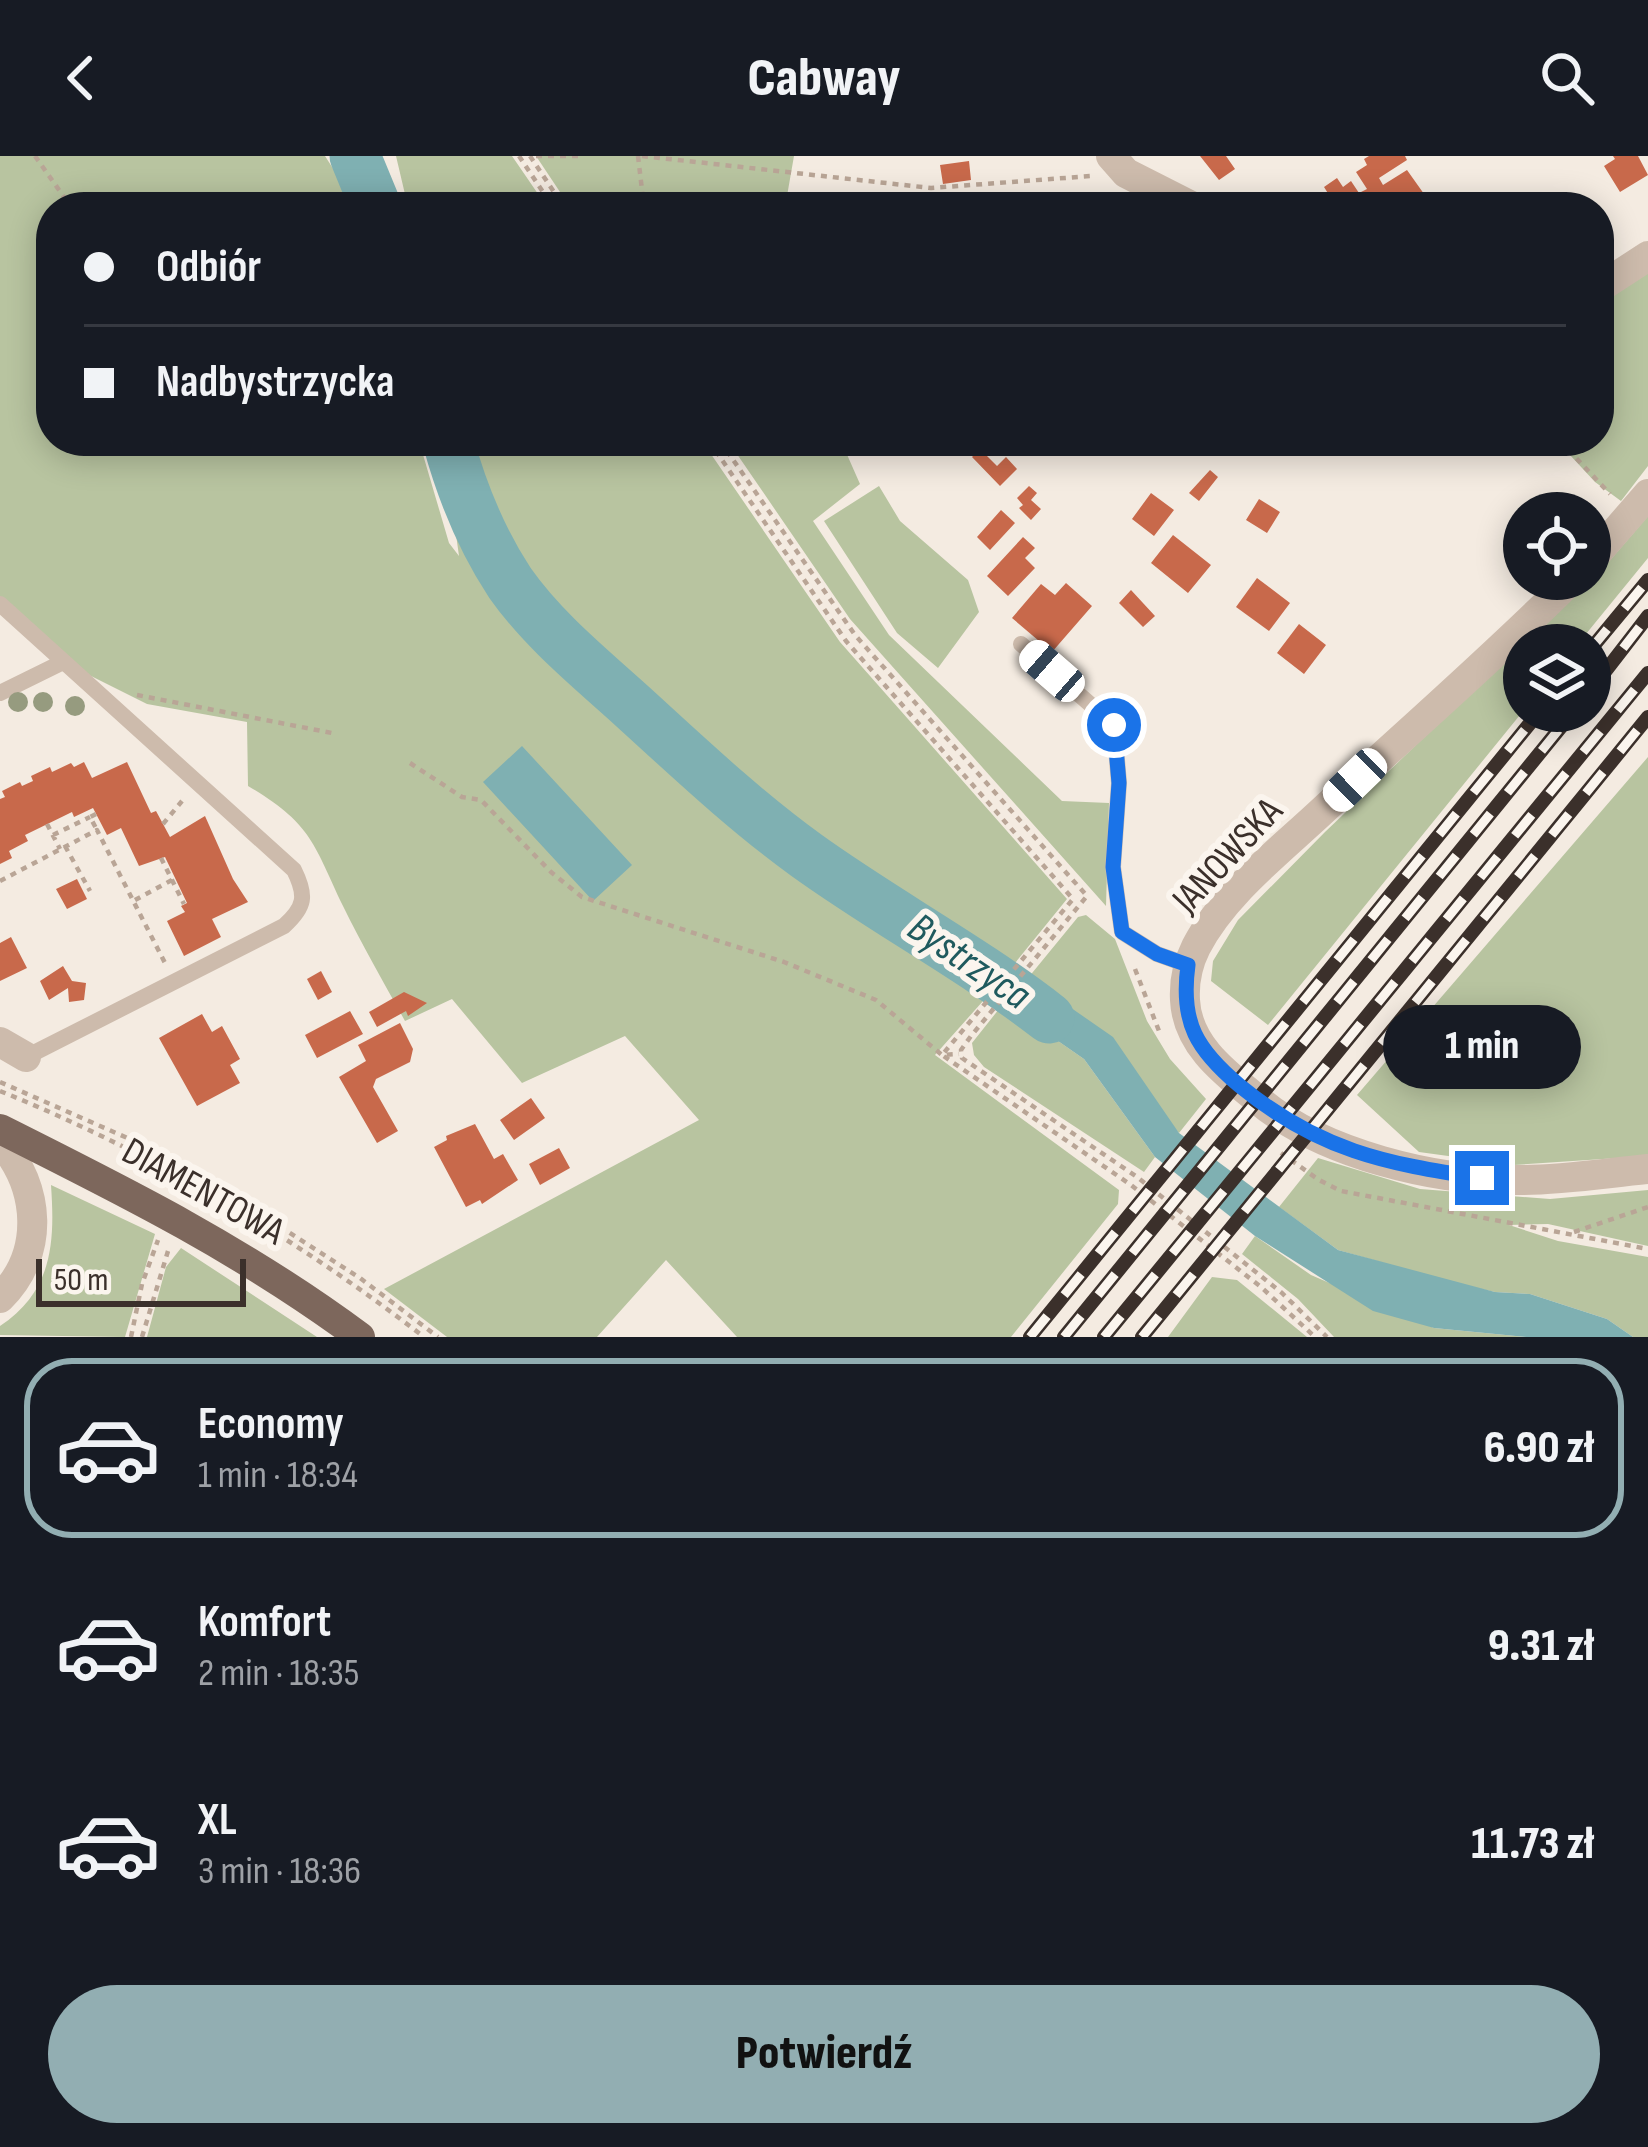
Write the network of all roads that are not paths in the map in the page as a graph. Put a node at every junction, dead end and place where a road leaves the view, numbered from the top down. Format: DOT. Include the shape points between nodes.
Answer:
graph roads {
  1 [pos="1119,165"];
  2 [pos="1167,192"];
  3 [pos="1648,256"];
  4 [pos="1614,278"];
  5 [pos="1639,505"];
  6 [pos="1611,537"];
  7 [pos="1549,600"];
  8 [pos="0,604"];
  9 [pos="1021,644"];
  10 [pos="63,662"];
  11 [pos="0,693"];
  12 [pos="1188,965"];
  13 [pos="13,1050"];
  14 [pos="0,1129"];
  15 [pos="0,1142"];
  16 [pos="1648,1169"];
  17 [pos="0,1298"];
  18 [pos="360,1337"];
  1 -- 2 [label="street"];
  3 -- 4 [label="street"];
  5 -- 6 [label="street"];
  7 -- 12 [label="street, JANOWSKA" via="1278,853 1221,912"];
  8 -- 10 [label="lane"];
  9 -- 12 [label="lane" via="1114,725 1113,867 1122,932"];
  10 -- 11 [label="lane"];
  10 -- 13 [label="lane" via="294,870 305,891 302,910 284,926"];
  12 -- 16 [label="street, JANOWSKA" via="1190,1026 1220,1069 1320,1139 1410,1166 1520,1180"];
  14 -- 18 [label="main road, DIAMENTOWA" via="185,1222"];
  15 -- 17 [label="street" via="20,1170 34,1223 24,1268"];
}
